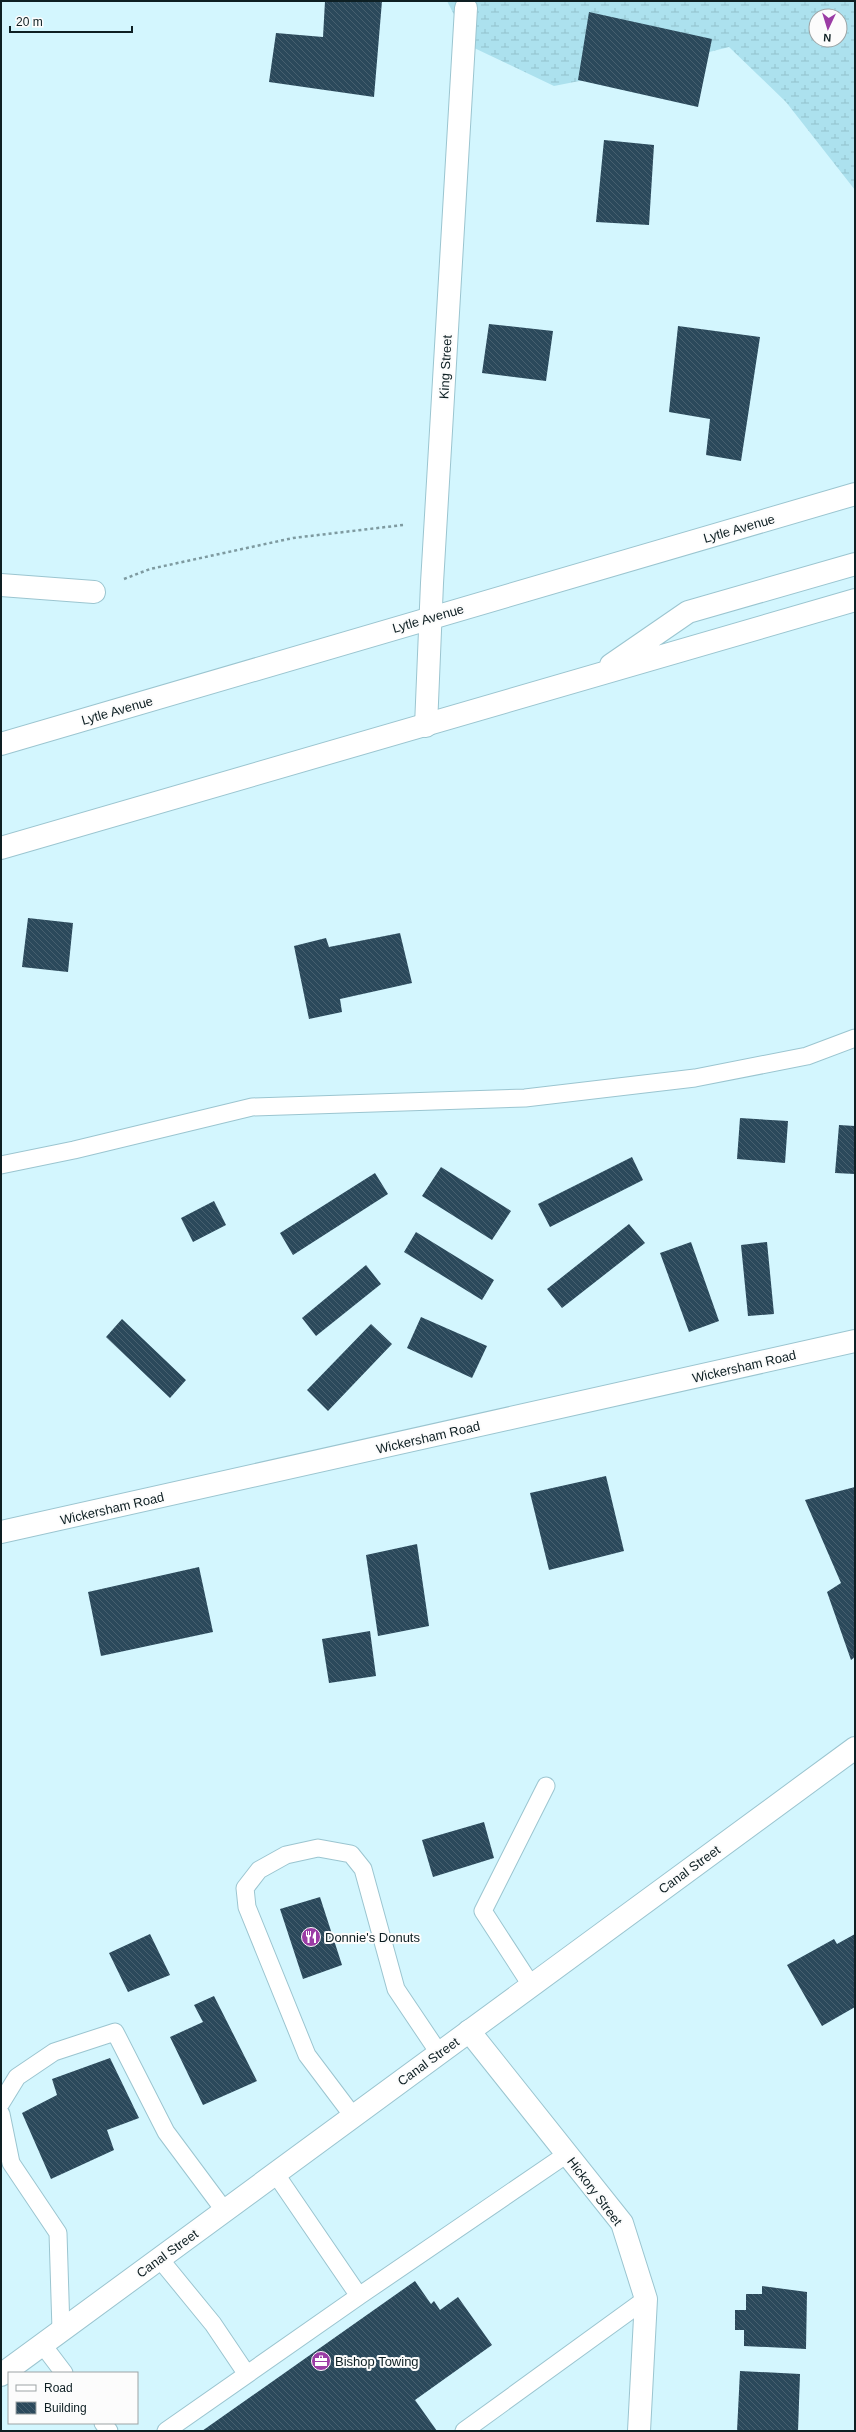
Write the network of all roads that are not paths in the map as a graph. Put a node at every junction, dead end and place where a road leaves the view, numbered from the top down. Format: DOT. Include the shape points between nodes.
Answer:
graph roads {
  1 [pos="466,8"];
  2 [pos="855,494"];
  3 [pos="855,564"];
  4 [pos="1,585"];
  5 [pos="94,592"];
  6 [pos="855,600"];
  7 [pos="430,618"];
  8 [pos="596,676"];
  9 [pos="426,726"];
  10 [pos="1,744"];
  11 [pos="1,848"];
  12 [pos="855,1038"];
  13 [pos="1,1165"];
  14 [pos="855,1341"];
  15 [pos="1,1532"];
  16 [pos="855,1748"];
  17 [pos="546,1786"];
  18 [pos="531,1985"];
  19 [pos="469,2030"];
  20 [pos="439,2053"];
  21 [pos="1,2103"];
  22 [pos="1,2114"];
  23 [pos="353,2116"];
  24 [pos="567,2154"];
  25 [pos="275,2173"];
  26 [pos="224,2210"];
  27 [pos="159,2258"];
  28 [pos="359,2296"];
  29 [pos="646,2299"];
  30 [pos="61,2330"];
  31 [pos="42,2344"];
  32 [pos="63,2372"];
  33 [pos="246,2373"];
  34 [pos="1,2375"];
  35 [pos="166,2431"];
  36 [pos="464,2431"];
  37 [pos="639,2431"];
  1 -- 7 [label="main road, King Street"];
  2 -- 7 [label="main road, Lytle Avenue"];
  3 -- 8 [label="main road" via="688,612"];
  4 -- 5 [label="main road"];
  6 -- 8 [label="main road"];
  7 -- 9 [label="main road, King Street"];
  7 -- 10 [label="main road, Lytle Avenue"];
  8 -- 9 [label="main road"];
  9 -- 11 [label="main road"];
  12 -- 13 [label="lane" via="806,1056 695,1078 525,1098 252,1107"];
  14 -- 15 [label="main road, Wickersham Road"];
  16 -- 18 [label="main road, Canal Street"];
  17 -- 18 [label="lane" via="483,1911"];
  18 -- 19 [label="main road, Canal Street"];
  19 -- 20 [label="main road, Canal Street"];
  19 -- 24 [label="main road, Hickory Street"];
  20 -- 23 [label="main road, Canal Street"];
  20 -- 23 [label="lane" via="396,1989 363,1869 351,1854 318,1848 286,1855 259,1870 245,1888 247,1907 307,2055"];
  21 -- 26 [label="lane" via="17,2077 54,2052 115,2032 166,2132"];
  22 -- 30 [label="lane" via="11,2163 58,2234"];
  23 -- 25 [label="main road, Canal Street"];
  24 -- 28 [label="lane"];
  24 -- 29 [label="main road, Hickory Street" via="622,2223"];
  25 -- 26 [label="main road, Canal Street"];
  25 -- 28 [label="lane"];
  26 -- 27 [label="main road, Canal Street"];
  27 -- 30 [label="main road, Canal Street"];
  27 -- 33 [label="lane" via="213,2324"];
  28 -- 33 [label="lane"];
  29 -- 36 [label="lane"];
  29 -- 37 [label="main road, Hickory Street"];
  30 -- 31 [label="main road, Canal Street"];
  31 -- 32 [label="lane"];
  31 -- 34 [label="main road, Canal Street"];
  33 -- 35 [label="lane"];
}
